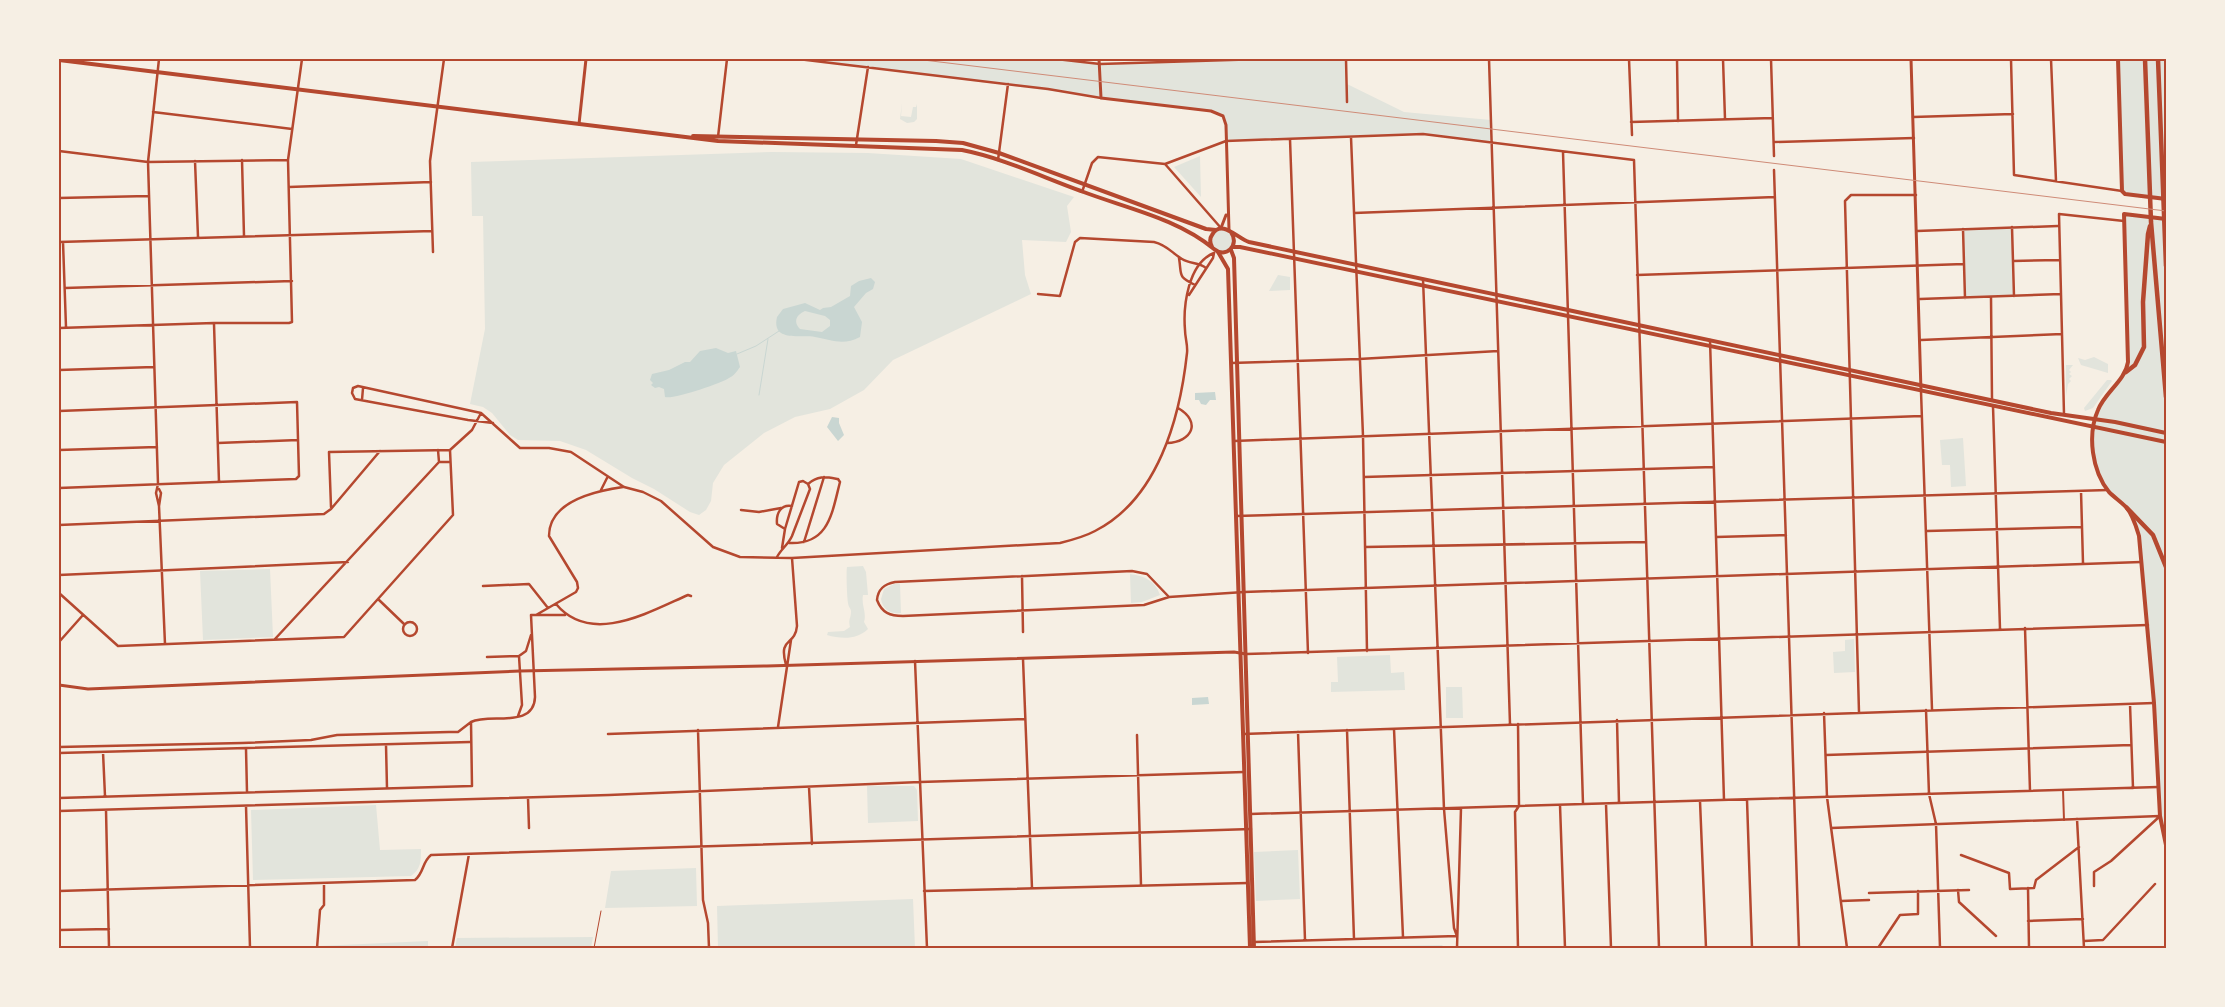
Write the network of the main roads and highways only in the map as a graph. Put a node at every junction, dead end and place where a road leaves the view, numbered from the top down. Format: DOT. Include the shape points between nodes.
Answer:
graph roads {
  1 [pos="2118,59"];
  2 [pos="2145,59"];
  3 [pos="2158,59"];
  4 [pos="59,60"];
  5 [pos="718,138"];
  6 [pos="2166,199"];
  7 [pos="2165,221"];
  8 [pos="2151,222"];
  9 [pos="1219,229"];
  10 [pos="2166,229"];
  11 [pos="1230,231"];
  12 [pos="1232,249"];
  13 [pos="1215,251"];
  14 [pos="2166,266"];
  15 [pos="2126,372"];
  16 [pos="2166,397"];
  17 [pos="2095,419"];
  18 [pos="2094,427"];
  19 [pos="2166,433"];
  20 [pos="2166,442"];
  21 [pos="2127,508"];
  22 [pos="2166,567"];
  23 [pos="1247,772"];
  24 [pos="1248,829"];
  25 [pos="2166,845"];
  26 [pos="1250,883"];
  27 [pos="1250,948"];
  28 [pos="1254,948"];
  1 -- 6 [label="main road" via="2122,190 2126,194"];
  2 -- 8 [label="highway"];
  3 -- 7 [label="highway"];
  4 -- 5 [label="main road"];
  5 -- 9 [label="main road" via="857,138 977,146 1206,229"];
  5 -- 13 [label="main road" via="950,148 974,152 1184,228"];
  7 -- 10 [label="highway"];
  7 -- 14 [label="highway"];
  7 -- 15 [label="main road" via="2124,214"];
  8 -- 15 [label="highway" via="2143,302 2144,347 2135,365"];
  8 -- 16 [label="highway"];
  9 -- 11 [label="main road"];
  9 -- 13 [label="main road" via="1210,239"];
  11 -- 12 [label="main road" via="1235,240"];
  11 -- 17 [label="main road" via="1242,240 1295,252"];
  12 -- 13 [label="main road"];
  12 -- 18 [label="main road" via="1240,247"];
  12 -- 23 [label="main road"];
  13 -- 23 [label="main road" via="1228,269 1243,734"];
  15 -- 17 [label="main road" via="2108,393"];
  17 -- 18 [label="main road"];
  17 -- 19 [label="main road"];
  18 -- 20 [label="main road"];
  18 -- 21 [label="main road" via="2094,456 2099,474 2108,490"];
  21 -- 22 [label="highway" via="2153,535"];
  21 -- 25 [label="main road" via="2134,521 2142,562 2160,816"];
  23 -- 24 [label="main road"];
  23 -- 24 [label="main road"];
  24 -- 26 [label="main road"];
  26 -- 27 [label="main road"];
  26 -- 28 [label="main road"];
}
